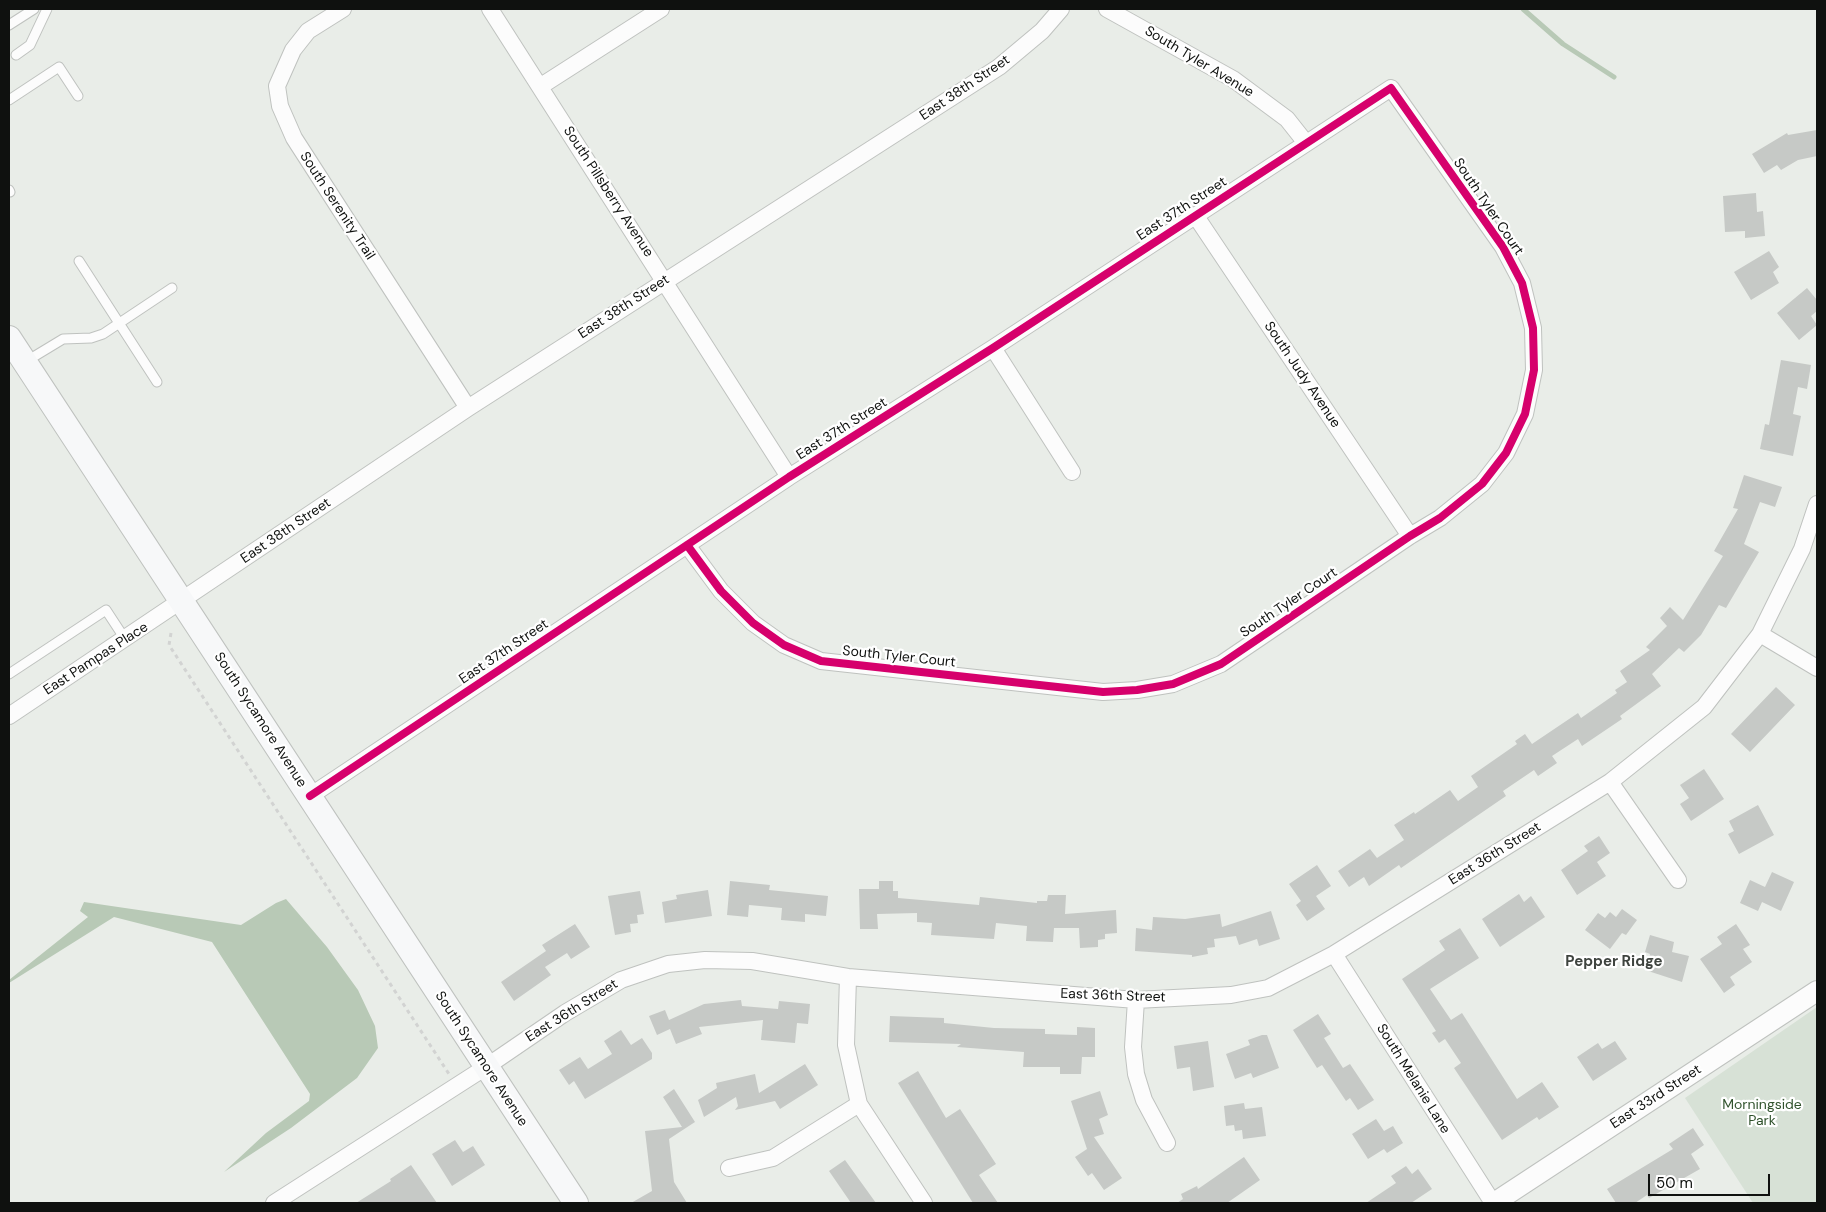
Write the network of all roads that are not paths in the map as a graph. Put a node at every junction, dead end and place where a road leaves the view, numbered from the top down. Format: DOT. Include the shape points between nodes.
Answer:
graph roads {
  1 [pos="34,9"];
  2 [pos="47,9"];
  3 [pos="343,9"];
  4 [pos="490,9"];
  5 [pos="661,9"];
  6 [pos="1061,9"];
  7 [pos="1107,9"];
  8 [pos="9,25"];
  9 [pos="16,55"];
  10 [pos="541,86"];
  11 [pos="1391,88"];
  12 [pos="78,96"];
  13 [pos="9,100"];
  14 [pos="1306,143"];
  15 [pos="1195,214"];
  16 [pos="79,261"];
  17 [pos="665,280"];
  18 [pos="172,288"];
  19 [pos="119,322"];
  20 [pos="9,338"];
  21 [pos="992,348"];
  22 [pos="25,362"];
  23 [pos="157,382"];
  24 [pos="468,408"];
  25 [pos="1072,472"];
  26 [pos="789,477"];
  27 [pos="1817,504"];
  28 [pos="1410,536"];
  29 [pos="687,545"];
  30 [pos="182,601"];
  31 [pos="1760,634"];
  32 [pos="125,639"];
  33 [pos="1817,668"];
  34 [pos="9,674"];
  35 [pos="9,716"];
  36 [pos="1610,782"];
  37 [pos="310,796"];
  38 [pos="1678,880"];
  39 [pos="1334,954"];
  40 [pos="848,977"];
  41 [pos="1817,991"];
  42 [pos="1136,1000"];
  43 [pos="486,1067"];
  44 [pos="859,1104"];
  45 [pos="1167,1143"];
  46 [pos="729,1168"];
  47 [pos="274,1203"];
  48 [pos="576,1203"];
  49 [pos="924,1203"];
  50 [pos="1493,1203"];
  1 -- 8 [label="lane"];
  2 -- 9 [label="lane" via="30,45"];
  3 -- 24 [label="street, South Serenity Trail" via="308,32 293,50 277,86 280,106 294,138"];
  4 -- 10 [label="street, South Pillsberry Avenue"];
  5 -- 10 [label="street"];
  6 -- 17 [label="street, East 38th Street" via="1042,32 998,67"];
  7 -- 14 [label="street, South Tyler Avenue" via="1233,79 1287,119"];
  10 -- 17 [label="street, South Pillsberry Avenue"];
  11 -- 14 [label="street, East 37th Street"];
  11 -- 28 [label="street, South Tyler Court" via="1503,247 1522,283 1533,328 1534,370 1525,414 1506,453 1482,484 1440,518"];
  12 -- 13 [label="lane" via="59,67"];
  14 -- 15 [label="street, East 37th Street"];
  15 -- 21 [label="street, East 37th Street"];
  15 -- 28 [label="street, South Judy Avenue"];
  16 -- 19 [label="lane"];
  17 -- 24 [label="street, East 38th Street"];
  17 -- 26 [label="street, South Pillsberry Avenue"];
  18 -- 19 [label="lane"];
  19 -- 22 [label="lane" via="91,338 63,339"];
  19 -- 23 [label="lane"];
  20 -- 22 [label="main road, South Sycamore Avenue"];
  21 -- 25 [label="street"];
  21 -- 26 [label="street, East 37th Street"];
  22 -- 30 [label="main road, South Sycamore Avenue"];
  24 -- 30 [label="street, East 38th Street"];
  26 -- 29 [label="street, East 37th Street"];
  27 -- 31 [label="street, East 36th Street" via="1802,549"];
  28 -- 29 [label="street, South Tyler Court" via="1221,664 1172,684 1103,692 821,661 784,645 753,623 721,591"];
  29 -- 37 [label="street, East 37th Street"];
  30 -- 32 [label="street, East Pampas Place"];
  30 -- 37 [label="main road, South Sycamore Avenue"];
  31 -- 33 [label="street"];
  31 -- 36 [label="street, East 36th Street" via="1704,707"];
  32 -- 34 [label="lane" via="106,610"];
  32 -- 35 [label="street, East Pampas Place"];
  36 -- 38 [label="street"];
  36 -- 39 [label="street, East 36th Street"];
  37 -- 43 [label="main road, South Sycamore Avenue"];
  39 -- 42 [label="street, East 36th Street" via="1268,988 1231,995"];
  39 -- 50 [label="street, South Melanie Lane"];
  40 -- 42 [label="street, East 36th Street"];
  40 -- 43 [label="street, East 36th Street" via="752,961 705,960 668,964 621,980 564,1013"];
  40 -- 44 [label="street" via="846,1045"];
  41 -- 50 [label="street, East 33rd Street"];
  42 -- 45 [label="street" via="1133,1047 1136,1074 1144,1100"];
  43 -- 47 [label="street, East 36th Street"];
  43 -- 48 [label="main road, South Sycamore Avenue"];
  44 -- 46 [label="street" via="773,1158"];
  44 -- 49 [label="street"];
}
